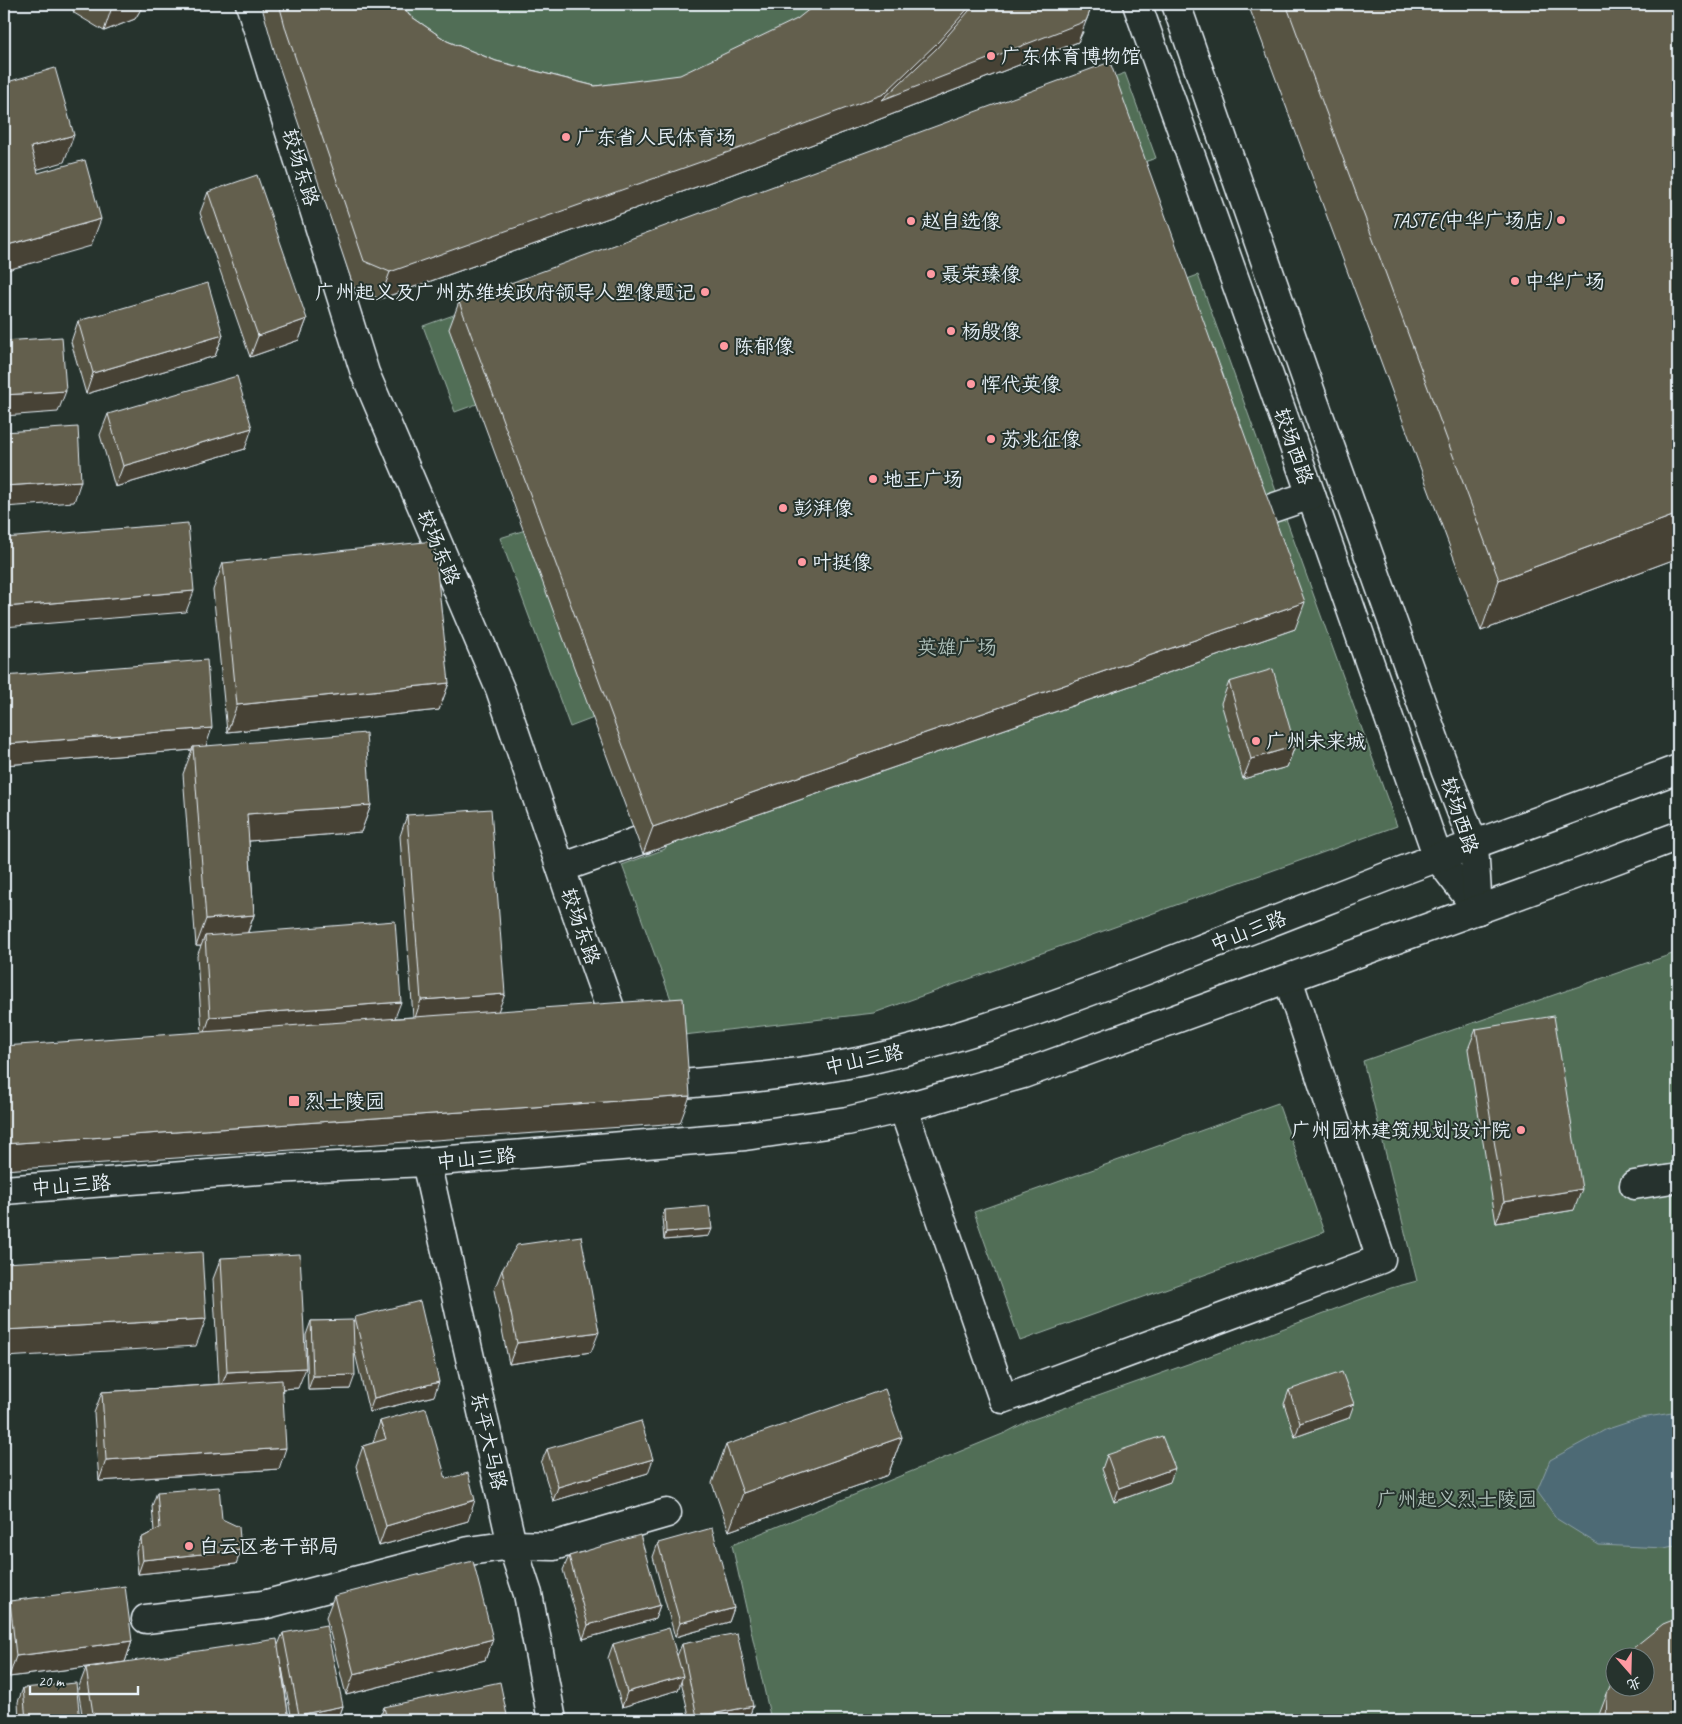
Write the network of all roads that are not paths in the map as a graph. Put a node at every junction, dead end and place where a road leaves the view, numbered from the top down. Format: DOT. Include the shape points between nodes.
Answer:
graph roads {
  1 [pos="250,4"];
  2 [pos="1136,4"];
  3 [pos="1176,4"];
  4 [pos="1311,495"];
  5 [pos="1216,526"];
  6 [pos="1678,769"];
  7 [pos="654,790"];
  8 [pos="1678,836"];
  9 [pos="1474,845"];
  10 [pos="1438,858"];
  11 [pos="561,868"];
  12 [pos="1478,910"];
  13 [pos="1288,979"];
  14 [pos="632,1076"];
  15 [pos="904,1108"];
  16 [pos="426,1162"];
  17 [pos="1678,1178"];
  18 [pos="1634,1185"];
  19 [pos="4,1190"];
  20 [pos="667,1513"];
  21 [pos="512,1545"];
  22 [pos="146,1619"];
  23 [pos="552,1720"];
  1 -- 11 [label="street, 较场东路" via="365,374 500,689"];
  2 -- 4 [label="street, 较场西路"];
  3 -- 9 [label="street, 较场西路" via="1315,404"];
  4 -- 5 [label="street"];
  4 -- 10 [label="street, 较场西路"];
  6 -- 9 [label="street, 中山三路"];
  7 -- 11 [label="street" via="661,814 644,839"];
  8 -- 12 [label="street, 中山三路"];
  9 -- 10 [label="street, 中山三路"];
  9 -- 12 [label="street, 较场西路"];
  10 -- 12 [label="street, 较场西路"];
  10 -- 14 [label="street, 中山三路" via="1122,979 914,1048 866,1060 736,1080"];
  11 -- 14 [label="street, 较场东路"];
  12 -- 13 [label="street, 中山三路"];
  13 -- 15 [label="street, 中山三路" via="1023,1074"];
  13 -- 15 [label="street" via="1381,1259 1003,1399"];
  15 -- 16 [label="street, 中山三路" via="847,1121 744,1136"];
  16 -- 19 [label="street, 中山三路" via="272,1169"];
  16 -- 21 [label="street, 东平大马路"];
  17 -- 18 [label="street"];
  20 -- 21 [label="street" via="553,1546"];
  21 -- 22 [label="street" via="469,1551 264,1605"];
  21 -- 23 [label="street, 东平大马路" via="528,1594"];
}
